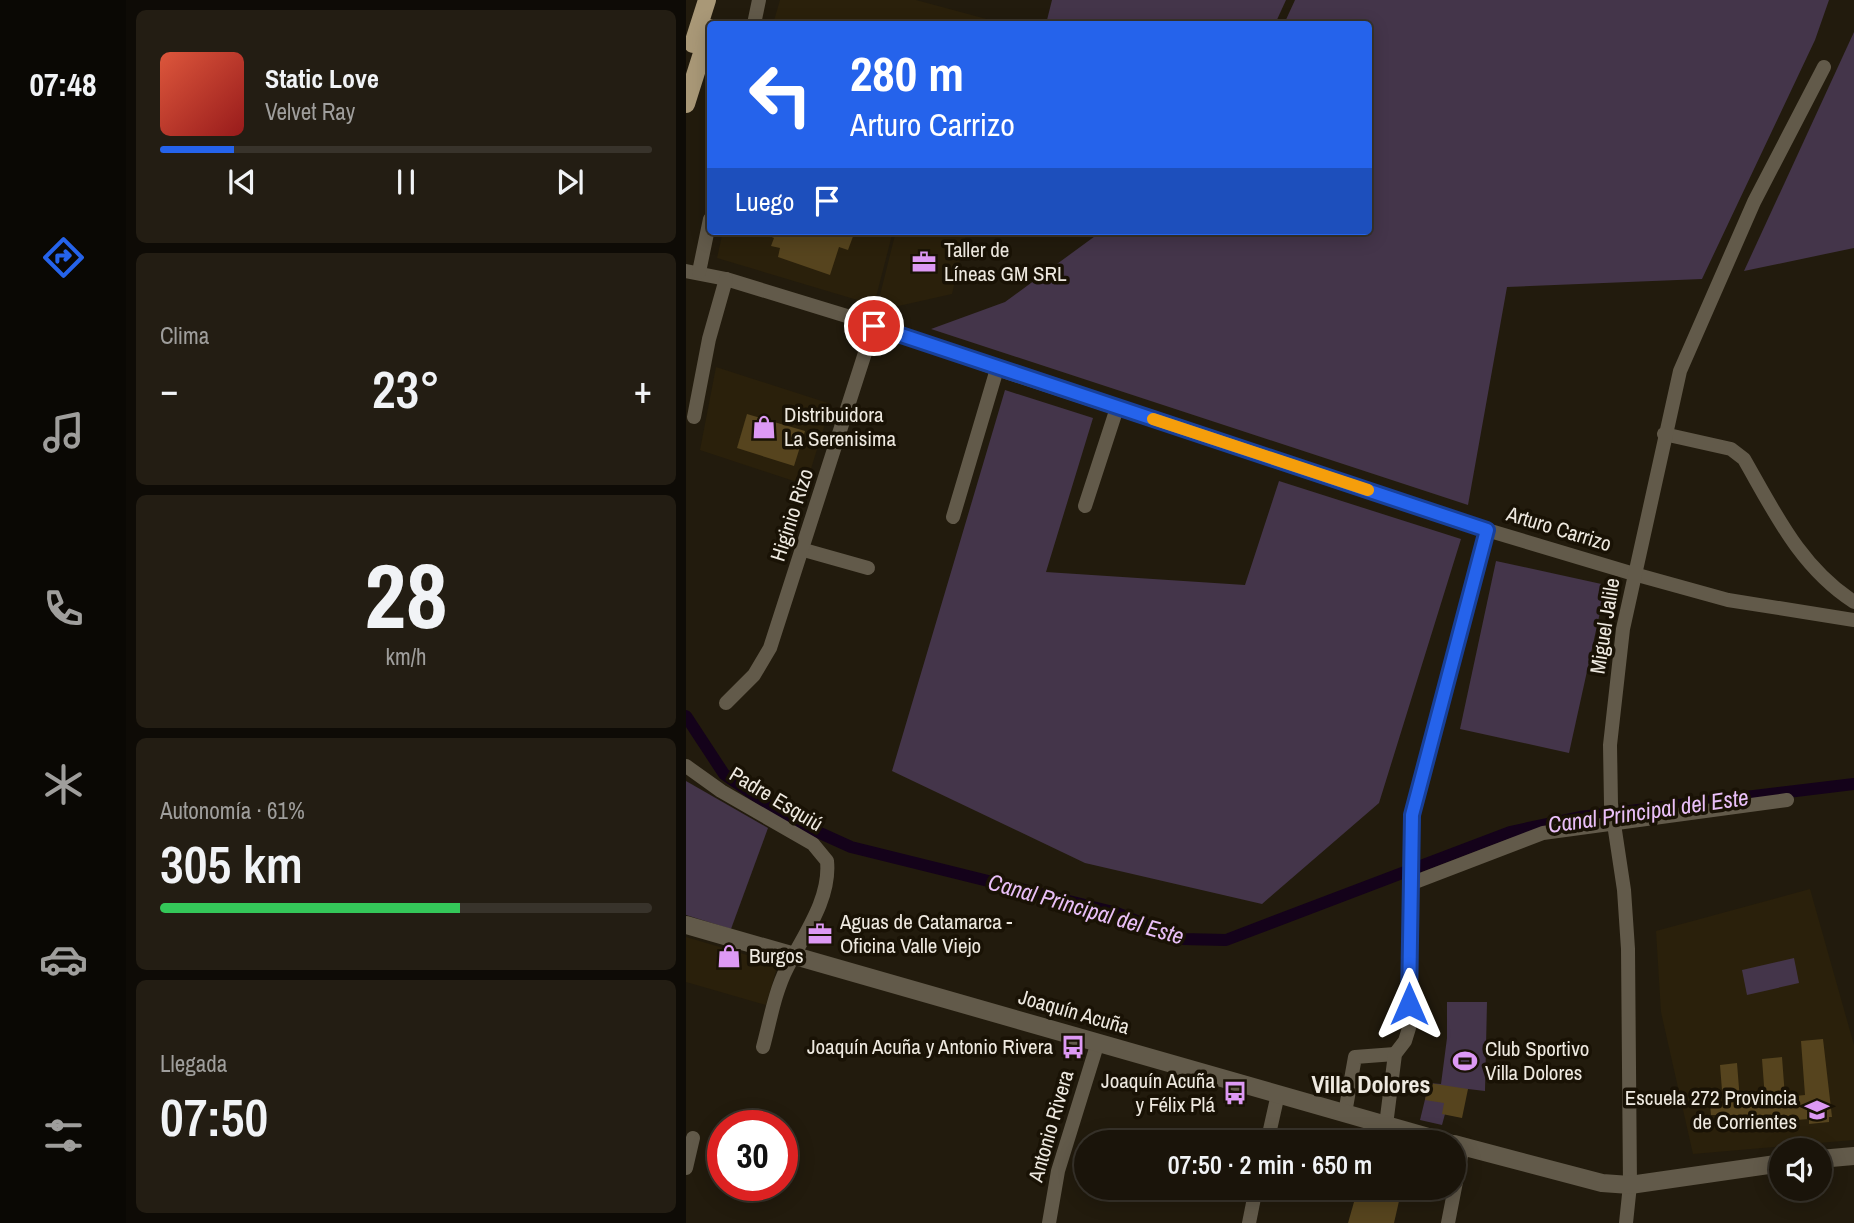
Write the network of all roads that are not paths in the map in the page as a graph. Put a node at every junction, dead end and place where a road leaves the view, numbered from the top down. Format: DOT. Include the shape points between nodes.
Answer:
graph roads {
  1 [pos="706,0"];
  2 [pos="719,0"];
  3 [pos="760,0"];
  4 [pos="713,21"];
  5 [pos="755,21"];
  6 [pos="707,38"];
  7 [pos="686,67"];
  8 [pos="1824,67"];
  9 [pos="686,104"];
  10 [pos="707,227"];
  11 [pos="690,274"];
  12 [pos="726,279"];
  13 [pos="874,326"];
  14 [pos="997,369"];
  15 [pos="1117,408"];
  16 [pos="694,417"];
  17 [pos="1664,434"];
  18 [pos="1085,506"];
  19 [pos="953,517"];
  20 [pos="1487,530"];
  21 [pos="804,550"];
  22 [pos="868,568"];
  23 [pos="1634,574"];
  24 [pos="1854,602"];
  25 [pos="1854,620"];
  26 [pos="726,703"];
  27 [pos="686,766"];
  28 [pos="1787,800"];
  29 [pos="1613,822"];
  30 [pos="1410,884"];
  31 [pos="686,926"];
  32 [pos="796,955"];
  33 [pos="1098,1042"];
  34 [pos="763,1046"];
  35 [pos="1395,1054"];
  36 [pos="1278,1094"];
  37 [pos="1345,1113"];
  38 [pos="1386,1125"];
  39 [pos="1270,1130"];
  40 [pos="1404,1130"];
  41 [pos="693,1138"];
  42 [pos="1466,1147"];
  43 [pos="1854,1156"];
  44 [pos="1832,1158"];
  45 [pos="1769,1165"];
  46 [pos="686,1168"];
  47 [pos="1630,1185"];
  48 [pos="1254,1200"];
  49 [pos="1450,1200"];
  50 [pos="1049,1223"];
  51 [pos="1249,1223"];
  52 [pos="1448,1223"];
  53 [pos="1626,1223"];
  1 -- 7 [label="main road"];
  2 -- 4 [label="main road"];
  3 -- 5 [label="street"];
  6 -- 9 [label="main road"];
  8 -- 17 [label="street, Miguel Jalile" via="1754,202 1685,359"];
  10 -- 11 [label="street"];
  11 -- 12 [label="street, Arturo Carrizo"];
  12 -- 13 [label="street, Arturo Carrizo"];
  12 -- 16 [label="street"];
  13 -- 14 [label="street, Arturo Carrizo"];
  13 -- 21 [label="street, Higinio Rizo"];
  14 -- 15 [label="street, Arturo Carrizo"];
  14 -- 19 [label="street"];
  15 -- 18 [label="street"];
  15 -- 20 [label="street, Arturo Carrizo"];
  17 -- 23 [label="street, Miguel Jalile"];
  17 -- 24 [label="street" via="1731,449 1744,459 1798,553"];
  20 -- 23 [label="street, Arturo Carrizo"];
  20 -- 30 [label="street" via="1412,815"];
  21 -- 22 [label="street"];
  21 -- 26 [label="street, Higinio Rizo" via="770,648 754,675"];
  23 -- 25 [label="street, Arturo Carrizo" via="1728,600"];
  23 -- 29 [label="street, Miguel Jalile" via="1610,745"];
  27 -- 32 [label="street, Padre Esquiú" via="822,852 826,884"];
  28 -- 29 [label="street"];
  29 -- 30 [label="street" via="1526,838"];
  29 -- 47 [label="street, Miguel Jalile" via="1628,949"];
  30 -- 35 [label="street" via="1409,1028"];
  31 -- 32 [label="street, Joaquín Acuña"];
  32 -- 33 [label="street, Joaquín Acuña"];
  32 -- 34 [label="street" via="787,969"];
  33 -- 36 [label="street, Joaquín Acuña"];
  33 -- 50 [label="street, Antonio Rivera" via="1058,1171"];
  35 -- 37 [label="street" via="1355,1057"];
  35 -- 38 [label="street"];
  36 -- 37 [label="street, Joaquín Acuña"];
  36 -- 39 [label="street"];
  37 -- 38 [label="street, Joaquín Acuña"];
  38 -- 40 [label="street, Joaquín Acuña"];
  41 -- 46 [label="street"];
  42 -- 47 [label="street, Joaquín Acuña" via="1602,1183"];
  43 -- 44 [label="street"];
  45 -- 47 [label="street, Joaquín Acuña"];
  47 -- 53 [label="street, Miguel Jalile"];
  48 -- 51 [label="street"];
  49 -- 52 [label="street"];
}
